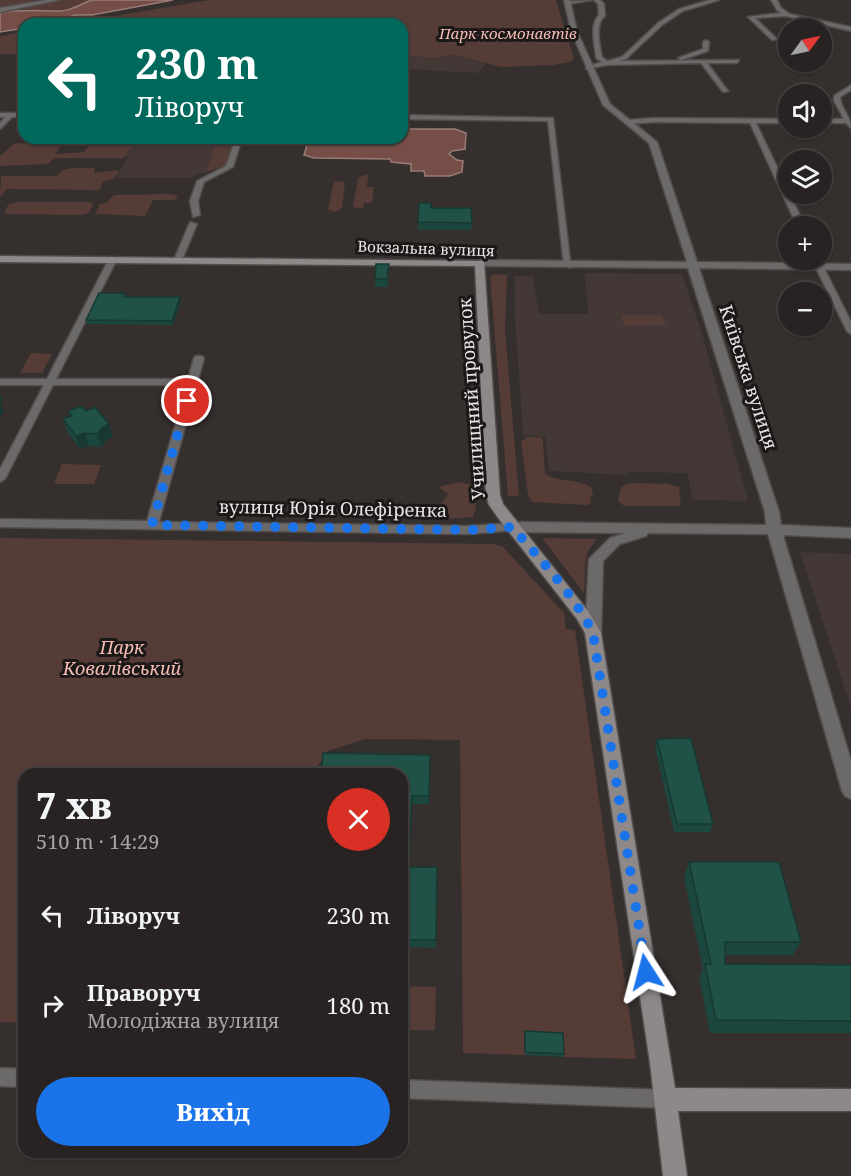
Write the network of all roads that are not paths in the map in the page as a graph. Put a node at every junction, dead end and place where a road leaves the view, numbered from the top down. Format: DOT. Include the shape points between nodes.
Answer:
graph roads {
  1 [pos="56,0"];
  2 [pos="589,0"];
  3 [pos="597,0"];
  4 [pos="716,0"];
  5 [pos="774,0"];
  6 [pos="568,1"];
  7 [pos="0,10"];
  8 [pos="788,15"];
  9 [pos="851,29"];
  10 [pos="774,39"];
  11 [pos="706,42"];
  12 [pos="737,61"];
  13 [pos="607,63"];
  14 [pos="659,63"];
  15 [pos="704,63"];
  16 [pos="588,68"];
  17 [pos="851,87"];
  18 [pos="725,91"];
  19 [pos="0,115"];
  20 [pos="10,115"];
  21 [pos="18,115"];
  22 [pos="408,117"];
  23 [pos="752,121"];
  24 [pos="778,121"];
  25 [pos="627,122"];
  26 [pos="832,122"];
  27 [pos="850,123"];
  28 [pos="0,127"];
  29 [pos="237,144"];
  30 [pos="796,216"];
  31 [pos="0,259"];
  32 [pos="113,259"];
  33 [pos="177,260"];
  34 [pos="480,263"];
  35 [pos="778,264"];
  36 [pos="832,265"];
  37 [pos="568,266"];
  38 [pos="693,266"];
  39 [pos="851,267"];
  40 [pos="821,270"];
  41 [pos="851,331"];
  42 [pos="199,358"];
  43 [pos="0,382"];
  44 [pos="51,382"];
  45 [pos="192,382"];
  46 [pos="0,479"];
  47 [pos="0,523"];
  48 [pos="152,525"];
  49 [pos="512,527"];
  50 [pos="672,528"];
  51 [pos="774,530"];
  52 [pos="851,533"];
  53 [pos="593,633"];
  54 [pos="851,790"];
  55 [pos="0,1077"];
  56 [pos="18,1078"];
  57 [pos="408,1089"];
  58 [pos="666,1099"];
  59 [pos="851,1100"];
  60 [pos="675,1176"];
  1 -- 7 [label="street"];
  2 -- 6 [label="street"];
  3 -- 13 [label="street" via="602,16 596,28 599,58"];
  4 -- 13 [label="street" via="681,10 624,58"];
  5 -- 8 [label="street"];
  6 -- 16 [label="street, Київська вулиця" via="571,23"];
  8 -- 9 [label="street"];
  8 -- 10 [label="street" via="751,17"];
  11 -- 14 [label="street" via="703,52"];
  12 -- 15 [label="street"];
  13 -- 14 [label="street"];
  13 -- 16 [label="street"];
  14 -- 15 [label="street"];
  15 -- 18 [label="street"];
  16 -- 25 [label="street, Київська вулиця" via="607,105"];
  17 -- 27 [label="street" via="837,96"];
  19 -- 20 [label="street"];
  20 -- 21 [label="street"];
  20 -- 28 [label="street"];
  22 -- 37 [label="street" via="551,119"];
  23 -- 24 [label="street"];
  23 -- 25 [label="street"];
  23 -- 30 [label="street"];
  25 -- 38 [label="street, Київська вулиця" via="653,142"];
  26 -- 27 [label="street"];
  29 -- 33 [label="street" via="229,167 201,181 194,201 194,219"];
  31 -- 32 [label="main road, Вокзальна вулиця"];
  32 -- 33 [label="main road, Вокзальна вулиця"];
  32 -- 44 [label="street"];
  33 -- 34 [label="main road, Вокзальна вулиця"];
  34 -- 37 [label="street, Вокзальна вулиця"];
  34 -- 49 [label="main road, Училищний провулок" via="493,495 495,505"];
  35 -- 38 [label="street, Вокзальна вулиця"];
  36 -- 39 [label="street, Вокзальна вулиця"];
  37 -- 38 [label="street, Вокзальна вулиця"];
  38 -- 51 [label="street, Київська вулиця" via="772,512"];
  40 -- 41 [label="street"];
  42 -- 45 [label="street"];
  43 -- 44 [label="street"];
  44 -- 45 [label="street"];
  44 -- 46 [label="street"];
  45 -- 48 [label="street"];
  47 -- 48 [label="street, вулиця Юрія Олефіренка"];
  48 -- 49 [label="street, вулиця Юрія Олефіренка" via="469,530"];
  49 -- 50 [label="street, вулиця Юрія Олефіренка"];
  49 -- 53 [label="main road, Училищний провулок"];
  50 -- 51 [label="street, вулиця Юрія Олефіренка"];
  50 -- 53 [label="street" via="623,537 596,559"];
  51 -- 52 [label="street, вулиця Юрія Олефіренка"];
  51 -- 54 [label="street, Київська вулиця"];
  53 -- 58 [label="main road"];
  55 -- 56 [label="street"];
  57 -- 58 [label="street"];
  58 -- 59 [label="main road"];
  58 -- 60 [label="main road"];
}
